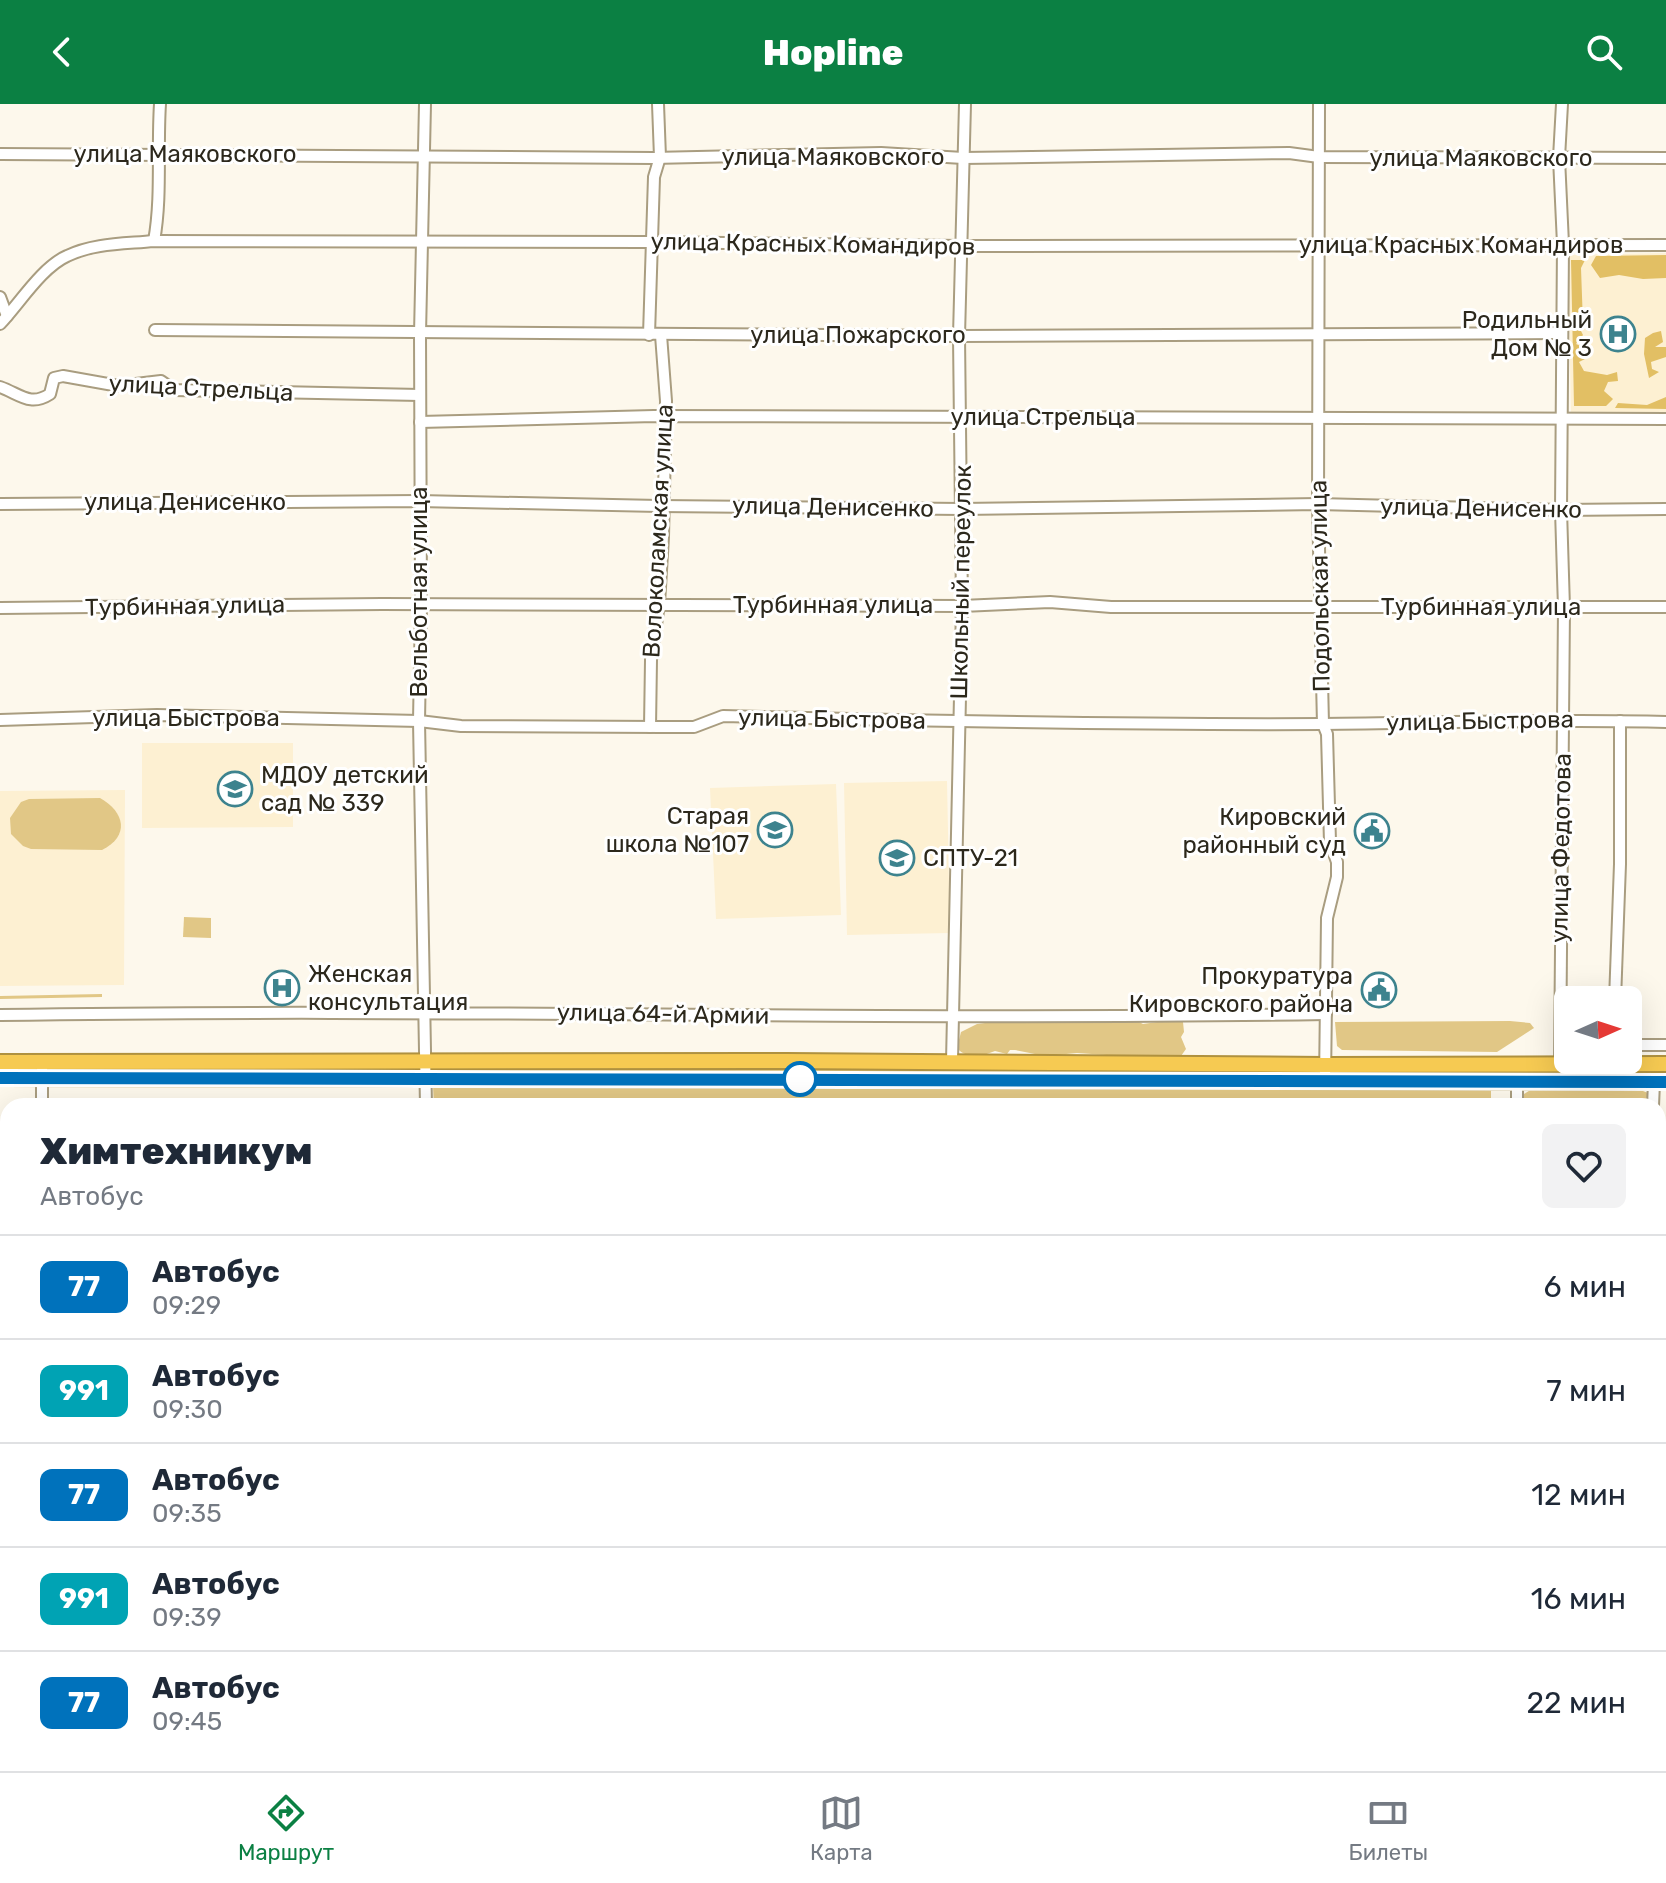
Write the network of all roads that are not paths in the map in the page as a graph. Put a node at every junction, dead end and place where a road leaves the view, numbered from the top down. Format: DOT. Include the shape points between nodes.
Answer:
graph roads {
  1 [pos="160,104"];
  2 [pos="425,104"];
  3 [pos="658,104"];
  4 [pos="965,104"];
  5 [pos="1319,104"];
  6 [pos="1562,104"];
  7 [pos="0,154"];
  8 [pos="157,154"];
  9 [pos="424,155"];
  10 [pos="660,157"];
  11 [pos="1319,157"];
  12 [pos="963,158"];
  13 [pos="1559,158"];
  14 [pos="1666,158"];
  15 [pos="154,241"];
  16 [pos="423,242"];
  17 [pos="653,242"];
  18 [pos="1563,244"];
  19 [pos="1319,245"];
  20 [pos="1666,245"];
  21 [pos="962,246"];
  22 [pos="0,297"];
  23 [pos="4,320"];
  24 [pos="155,330"];
  25 [pos="1561,333"];
  26 [pos="420,334"];
  27 [pos="1319,334"];
  28 [pos="655,335"];
  29 [pos="959,336"];
  30 [pos="0,387"];
  31 [pos="420,395"];
  32 [pos="664,416"];
  33 [pos="1318,416"];
  34 [pos="962,417"];
  35 [pos="1562,419"];
  36 [pos="1666,419"];
  37 [pos="420,422"];
  38 [pos="419,501"];
  39 [pos="0,504"];
  40 [pos="1318,504"];
  41 [pos="662,505"];
  42 [pos="962,509"];
  43 [pos="1666,509"];
  44 [pos="1561,510"];
  45 [pos="659,604"];
  46 [pos="421,606"];
  47 [pos="962,606"];
  48 [pos="1320,606"];
  49 [pos="1666,607"];
  50 [pos="0,608"];
  51 [pos="1564,608"];
  52 [pos="1563,719"];
  53 [pos="0,720"];
  54 [pos="419,721"];
  55 [pos="1620,721"];
  56 [pos="959,722"];
  57 [pos="1666,722"];
  58 [pos="1323,724"];
  59 [pos="650,727"];
  60 [pos="1561,986"];
  61 [pos="1616,986"];
  62 [pos="1326,1014"];
  63 [pos="0,1015"];
  64 [pos="424,1015"];
  65 [pos="952,1018"];
  66 [pos="1642,1045"];
  67 [pos="1666,1045"];
  68 [pos="427,1061"];
  69 [pos="952,1061"];
  70 [pos="0,1062"];
  71 [pos="1147,1063"];
  72 [pos="1554,1063"];
  73 [pos="1642,1063"];
  74 [pos="1666,1064"];
  75 [pos="1325,1065"];
  76 [pos="42,1070"];
  77 [pos="0,1078"];
  78 [pos="427,1080"];
  79 [pos="1147,1082"];
  80 [pos="1325,1082"];
  81 [pos="1517,1082"];
  82 [pos="1660,1082"];
  83 [pos="42,1098"];
  84 [pos="426,1098"];
  85 [pos="1517,1098"];
  1 -- 8 [label="street"];
  2 -- 9 [label="street, Вельботная улица"];
  3 -- 10 [label="street, Волоколамская улица"];
  4 -- 12 [label="street, Школьный переулок"];
  5 -- 11 [label="street, Подольская улица"];
  6 -- 13 [label="street, улица Федотова"];
  7 -- 8 [label="street, улица Маяковского"];
  8 -- 9 [label="street, улица Маяковского"];
  8 -- 15 [label="street" via="159,215"];
  9 -- 10 [label="street, улица Маяковского"];
  9 -- 16 [label="street, Вельботная улица"];
  10 -- 12 [label="street, улица Маяковского" via="881,153"];
  10 -- 17 [label="street, Волоколамская улица" via="654,177"];
  11 -- 12 [label="street, улица Маяковского" via="1289,153"];
  11 -- 13 [label="street, улица Маяковского"];
  11 -- 19 [label="street, Подольская улица"];
  12 -- 21 [label="street, Школьный переулок"];
  13 -- 14 [label="street, улица Маяковского"];
  13 -- 18 [label="street, улица Федотова"];
  15 -- 16 [label="street, улица Красных Командиров"];
  15 -- 23 [label="street, улица Красных Командиров" via="99,245 64,257"];
  16 -- 17 [label="street, улица Красных Командиров"];
  16 -- 26 [label="street, Вельботная улица"];
  17 -- 21 [label="street, улица Красных Командиров"];
  17 -- 28 [label="street, Волоколамская улица"];
  18 -- 19 [label="street, улица Красных Командиров"];
  18 -- 20 [label="street, улица Красных Командиров"];
  18 -- 25 [label="street, улица Федотова"];
  19 -- 21 [label="street, улица Красных Командиров"];
  19 -- 27 [label="street, Подольская улица"];
  21 -- 29 [label="street, Школьный переулок"];
  22 -- 23 [label="street, улица Красных Командиров"];
  24 -- 26 [label="street, улица Пожарского"];
  25 -- 27 [label="street, улица Пожарского"];
  25 -- 35 [label="street, улица Федотова"];
  26 -- 28 [label="street, улица Пожарского"];
  26 -- 31 [label="street, Вельботная улица"];
  27 -- 29 [label="street, улица Пожарского"];
  27 -- 33 [label="street, Подольская улица"];
  28 -- 29 [label="street, улица Пожарского"];
  28 -- 32 [label="street, Волоколамская улица" via="666,376"];
  29 -- 34 [label="street, Школьный переулок"];
  30 -- 31 [label="street, улица Стрельца" via="39,401 50,394 54,378 63,376 119,386 161,381 174,390"];
  31 -- 37 [label="street, Вельботная улица"];
  32 -- 34 [label="street, улица Стрельца"];
  32 -- 37 [label="street, улица Стрельца"];
  32 -- 41 [label="street, Волоколамская улица"];
  33 -- 34 [label="street, улица Стрельца"];
  33 -- 35 [label="street, улица Стрельца"];
  33 -- 40 [label="street, Подольская улица"];
  34 -- 42 [label="street, Школьный переулок"];
  35 -- 36 [label="street, улица Стрельца"];
  35 -- 44 [label="street, улица Федотова"];
  37 -- 38 [label="street, Вельботная улица"];
  38 -- 39 [label="street, улица Денисенко"];
  38 -- 41 [label="street, улица Денисенко"];
  38 -- 46 [label="street, Вельботная улица"];
  40 -- 42 [label="street, улица Денисенко"];
  40 -- 44 [label="street, улица Денисенко"];
  40 -- 48 [label="street, Подольская улица"];
  41 -- 42 [label="street, улица Денисенко"];
  41 -- 45 [label="street, Волоколамская улица"];
  42 -- 47 [label="street, Школьный переулок"];
  43 -- 44 [label="street, улица Денисенко"];
  44 -- 51 [label="street, улица Федотова"];
  45 -- 46 [label="street, Турбинная улица"];
  45 -- 47 [label="street, Турбинная улица"];
  45 -- 59 [label="street, Волоколамская улица"];
  46 -- 50 [label="street, Турбинная улица"];
  46 -- 54 [label="street, Вельботная улица"];
  47 -- 48 [label="street, Турбинная улица"];
  47 -- 56 [label="street, Школьный переулок"];
  48 -- 51 [label="street, Турбинная улица"];
  48 -- 58 [label="street, Подольская улица"];
  49 -- 51 [label="street, Турбинная улица"];
  51 -- 52 [label="street, улица Федотова"];
  52 -- 55 [label="street, улица Быстрова"];
  52 -- 58 [label="street, улица Быстрова"];
  52 -- 60 [label="street, улица Федотова"];
  53 -- 54 [label="street, улица Быстрова" via="157,715"];
  54 -- 59 [label="street, улица Быстрова"];
  54 -- 64 [label="street, Вельботная улица"];
  55 -- 57 [label="street, улица Быстрова"];
  55 -- 61 [label="street"];
  56 -- 58 [label="street, улица Быстрова"];
  56 -- 59 [label="street, улица Быстрова" via="723,716 694,727"];
  56 -- 65 [label="street, Школьный переулок"];
  58 -- 62 [label="street, Подольская улица" via="1330,842 1337,862 1327,918"];
  62 -- 65 [label="street, улица 64-й Армии"];
  62 -- 75 [label="street, Подольская улица"];
  63 -- 64 [label="street, улица 64-й Армии"];
  64 -- 65 [label="street, улица 64-й Армии"];
  64 -- 68 [label="street, Вельботная улица"];
  65 -- 69 [label="street, Школьный переулок"];
  66 -- 67 [label="street"];
  68 -- 69 [label="highway, улица 64-й Армии"];
  68 -- 76 [label="highway, улица 64-й Армии"];
  68 -- 78 [label="street, Вельботная улица"];
  69 -- 71 [label="highway, улица 64-й Армии"];
  70 -- 76 [label="highway, улица 64-й Армии"];
  71 -- 75 [label="highway, улица 64-й Армии"];
  71 -- 79 [label="highway"];
  72 -- 75 [label="highway, улица 64-й Армии"];
  73 -- 74 [label="highway, улица 64-й Армии"];
  75 -- 80 [label="street, Подольская улица"];
  76 -- 77 [label="highway, улица 64-й Армии"];
  76 -- 78 [label="highway, улица 64-й Армии"];
  76 -- 83 [label="street"];
  78 -- 79 [label="highway, улица 64-й Армии"];
  78 -- 84 [label="street, Вельботная улица"];
  79 -- 80 [label="highway, улица 64-й Армии"];
  80 -- 81 [label="highway, улица 64-й Армии"];
  81 -- 82 [label="highway, улица 64-й Армии"];
  81 -- 85 [label="street"];
}
